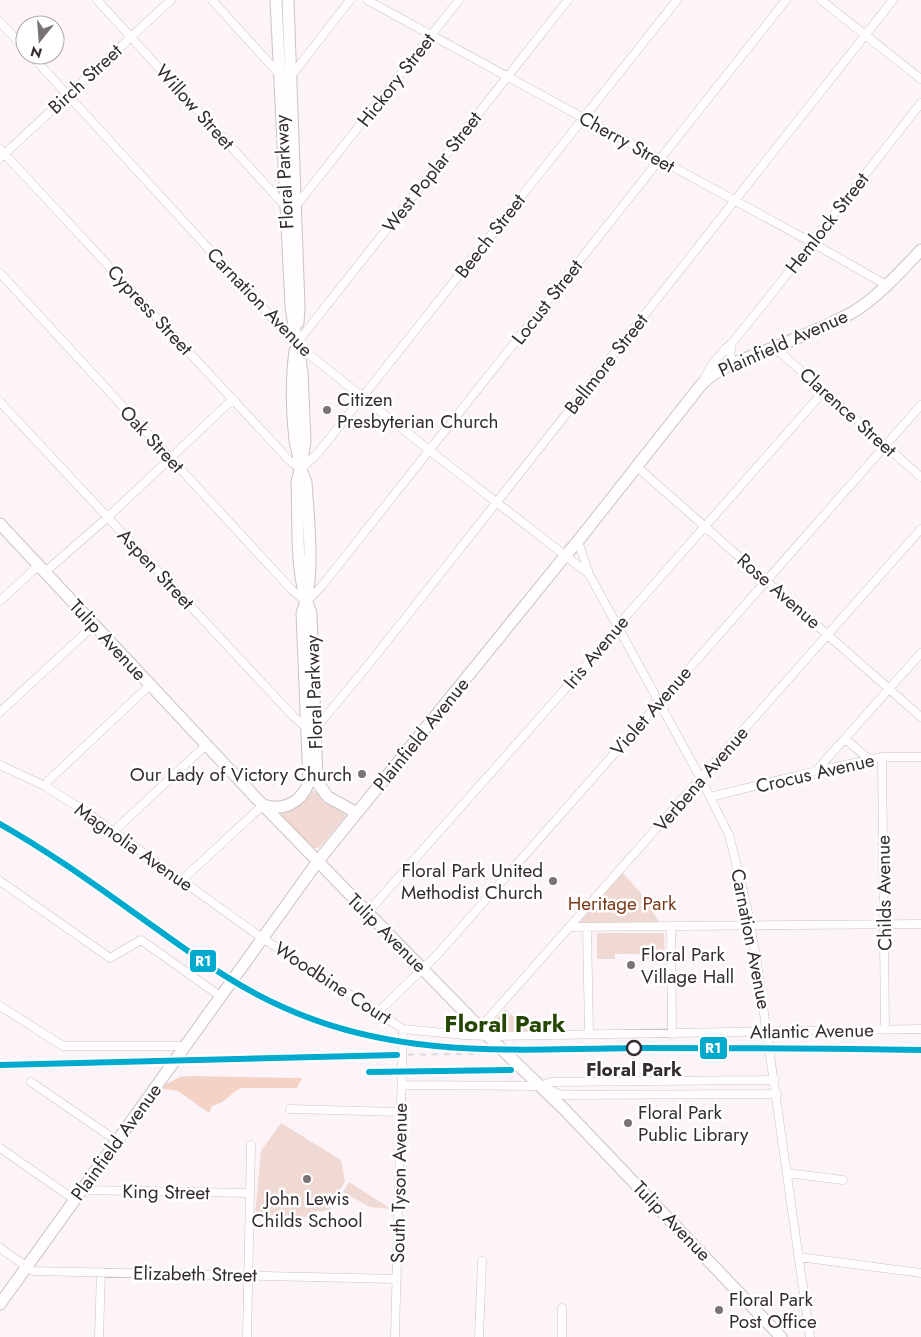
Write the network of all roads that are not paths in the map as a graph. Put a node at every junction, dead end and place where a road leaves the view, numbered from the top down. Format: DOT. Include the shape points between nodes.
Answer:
graph roads {
  1 [pos="97,0"];
  2 [pos="171,0"];
  3 [pos="212,0"];
  4 [pos="276,0"];
  5 [pos="288,0"];
  6 [pos="350,0"];
  7 [pos="367,0"];
  8 [pos="459,0"];
  9 [pos="568,0"];
  10 [pos="676,0"];
  11 [pos="786,0"];
  12 [pos="822,0"];
  13 [pos="893,0"];
  14 [pos="0,22"];
  15 [pos="431,35"];
  16 [pos="866,35"];
  17 [pos="131,37"];
  18 [pos="15,38"];
  19 [pos="40,65"];
  20 [pos="286,75"];
  21 [pos="507,77"];
  22 [pos="921,80"];
  23 [pos="68,95"];
  24 [pos="921,103"];
  25 [pos="583,118"];
  26 [pos="2,154"];
  27 [pos="659,159"];
  28 [pos="332,160"];
  29 [pos="735,201"];
  30 [pos="291,207"];
  31 [pos="811,242"];
  32 [pos="921,250"];
  33 [pos="0,273"];
  34 [pos="886,285"];
  35 [pos="732,343"];
  36 [pos="296,344"];
  37 [pos="774,348"];
  38 [pos="734,364"];
  39 [pos="701,385"];
  40 [pos="824,391"];
  41 [pos="362,397"];
  42 [pos="232,399"];
  43 [pos="0,402"];
  44 [pos="921,405"];
  45 [pos="885,446"];
  46 [pos="429,450"];
  47 [pos="170,457"];
  48 [pos="636,466"];
  49 [pos="301,469"];
  50 [pos="921,477"];
  51 [pos="496,502"];
  52 [pos="108,517"];
  53 [pos="0,524"];
  54 [pos="704,526"];
  55 [pos="921,530"];
  56 [pos="578,541"];
  57 [pos="565,556"];
  58 [pos="42,569"];
  59 [pos="589,574"];
  60 [pos="766,580"];
  61 [pos="0,601"];
  62 [pos="306,602"];
  63 [pos="94,625"];
  64 [pos="618,627"];
  65 [pos="828,635"];
  66 [pos="921,653"];
  67 [pos="150,685"];
  68 [pos="889,689"];
  69 [pos="659,702"];
  70 [pos="0,712"];
  71 [pos="921,717"];
  72 [pos="312,728"];
  73 [pos="845,739"];
  74 [pos="206,745"];
  75 [pos="882,757"];
  76 [pos="921,757"];
  77 [pos="870,760"];
  78 [pos="0,765"];
  79 [pos="816,771"];
  80 [pos="701,779"];
  81 [pos="313,782"];
  82 [pos="44,786"];
  83 [pos="710,798"];
  84 [pos="263,805"];
  85 [pos="357,813"];
  86 [pos="114,831"];
  87 [pos="318,861"];
  88 [pos="182,880"];
  89 [pos="0,881"];
  90 [pos="367,913"];
  91 [pos="884,924"];
  92 [pos="921,924"];
  93 [pos="750,925"];
  94 [pos="671,926"];
  95 [pos="570,927"];
  96 [pos="587,927"];
  97 [pos="262,938"];
  98 [pos="422,968"];
  99 [pos="220,996"];
  100 [pos="0,1006"];
  101 [pos="378,1012"];
  102 [pos="403,1029"];
  103 [pos="885,1029"];
  104 [pos="921,1029"];
  105 [pos="768,1031"];
  106 [pos="484,1032"];
  107 [pos="589,1034"];
  108 [pos="672,1034"];
  109 [pos="185,1046"];
  110 [pos="775,1080"];
  111 [pos="31,1082"];
  112 [pos="402,1085"];
  113 [pos="540,1086"];
  114 [pos="776,1094"];
  115 [pos="290,1110"];
  116 [pos="401,1112"];
  117 [pos="117,1141"];
  118 [pos="251,1145"];
  119 [pos="0,1148"];
  120 [pos="788,1173"];
  121 [pos="843,1180"];
  122 [pos="250,1193"];
  123 [pos="78,1195"];
  124 [pos="0,1248"];
  125 [pos="799,1257"];
  126 [pos="482,1261"];
  127 [pos="27,1266"];
  128 [pos="101,1272"];
  129 [pos="921,1273"];
  130 [pos="248,1275"];
  131 [pos="397,1279"];
  132 [pos="0,1304"];
  133 [pos="562,1308"];
  134 [pos="99,1337"];
  135 [pos="246,1337"];
  136 [pos="395,1337"];
  137 [pos="479,1337"];
  138 [pos="562,1337"];
  139 [pos="781,1337"];
  140 [pos="810,1337"];
  1 -- 17 [label="street, Willow Street"];
  2 -- 17 [label="street, Birch Street"];
  3 -- 20 [label="street"];
  4 -- 20 [label="main road, Floral Parkway"];
  5 -- 20 [label="main road, Floral Parkway"];
  6 -- 20 [label="street"];
  7 -- 15 [label="street, Cherry Street"];
  8 -- 15 [label="street, Hickory Street"];
  9 -- 21 [label="street, West Poplar Street"];
  10 -- 25 [label="street, Beech Street"];
  11 -- 27 [label="street, Locust Street"];
  12 -- 16 [label="street"];
  13 -- 16 [label="street, Bellmore Street"];
  14 -- 18 [label="street"];
  15 -- 21 [label="street, Cherry Street"];
  15 -- 28 [label="street, Hickory Street"];
  16 -- 22 [label="street"];
  16 -- 29 [label="street, Bellmore Street"];
  17 -- 23 [label="street, Birch Street"];
  17 -- 30 [label="street, Willow Street"];
  19 -- 23 [label="street, Carnation Avenue"];
  20 -- 30 [label="main road, Floral Parkway"];
  21 -- 25 [label="street, Cherry Street"];
  21 -- 36 [label="street, West Poplar Street"];
  23 -- 26 [label="street, Birch Street"];
  23 -- 36 [label="street, Carnation Avenue"];
  24 -- 31 [label="street, Hemlock Street"];
  25 -- 27 [label="street, Cherry Street"];
  25 -- 41 [label="street, Beech Street"];
  26 -- 42 [label="street, Cypress Street"];
  27 -- 29 [label="street, Cherry Street"];
  27 -- 46 [label="street, Locust Street"];
  28 -- 30 [label="street, Floral Parkway"];
  29 -- 31 [label="street, Cherry Street"];
  29 -- 51 [label="street, Bellmore Street"];
  30 -- 36 [label="main road, Floral Parkway" via="293,265 299,307"];
  31 -- 34 [label="street, Cherry Street"];
  31 -- 35 [label="street, Hemlock Street"];
  32 -- 34 [label="main road, Plainfield Avenue"];
  33 -- 47 [label="street, Oak Street"];
  34 -- 37 [label="main road, Plainfield Avenue" via="854,312"];
  35 -- 38 [label="street" via="730,354"];
  35 -- 39 [label="street, Hemlock Street" via="711,366"];
  36 -- 41 [label="street, Carnation Avenue"];
  36 -- 49 [label="main road, Floral Parkway" via="292,372 305,440"];
  37 -- 38 [label="main road, Plainfield Avenue"];
  37 -- 40 [label="street, Clarence Street"];
  38 -- 39 [label="main road, Plainfield Avenue" via="716,372"];
  39 -- 48 [label="main road, Plainfield Avenue"];
  40 -- 45 [label="street, Clarence Street"];
  40 -- 54 [label="street, Iris Avenue"];
  41 -- 46 [label="street, Carnation Avenue"];
  41 -- 49 [label="street, Beech Street" via="318,453"];
  42 -- 47 [label="street"];
  42 -- 49 [label="street, Cypress Street"];
  43 -- 52 [label="street, Aspen Street"];
  44 -- 45 [label="street, Violet Avenue"];
  45 -- 50 [label="street, Clarence Street"];
  45 -- 60 [label="street, Violet Avenue"];
  46 -- 51 [label="street, Carnation Avenue"];
  46 -- 62 [label="street, Locust Street"];
  47 -- 52 [label="street"];
  47 -- 62 [label="street, Oak Street"];
  48 -- 54 [label="street, Rose Avenue"];
  48 -- 56 [label="main road, Plainfield Avenue"];
  49 -- 62 [label="main road, Floral Parkway" via="306,482 303,525 310,571"];
  51 -- 57 [label="street, Carnation Avenue"];
  51 -- 72 [label="street, Bellmore Street"];
  52 -- 58 [label="street"];
  52 -- 72 [label="street, Aspen Street" via="284,705"];
  53 -- 58 [label="main road, Tulip Avenue"];
  54 -- 60 [label="street, Rose Avenue"];
  54 -- 64 [label="street, Iris Avenue"];
  55 -- 65 [label="street, Verbena Avenue"];
  56 -- 57 [label="main road, Plainfield Avenue"];
  56 -- 59 [label="street, Carnation Avenue"];
  57 -- 59 [label="street, Carnation Avenue"];
  57 -- 85 [label="main road, Plainfield Avenue"];
  58 -- 61 [label="street"];
  58 -- 63 [label="main road, Tulip Avenue"];
  59 -- 64 [label="street, Carnation Avenue"];
  60 -- 65 [label="street, Rose Avenue"];
  60 -- 69 [label="street, Violet Avenue"];
  62 -- 72 [label="main road, Floral Parkway" via="311,613"];
  63 -- 67 [label="main road, Tulip Avenue"];
  63 -- 70 [label="street"];
  64 -- 69 [label="street, Carnation Avenue"];
  64 -- 90 [label="street, Iris Avenue"];
  65 -- 68 [label="street, Rose Avenue"];
  65 -- 80 [label="street, Verbena Avenue"];
  66 -- 68 [label="street"];
  67 -- 74 [label="main road, Tulip Avenue"];
  67 -- 82 [label="street"];
  68 -- 71 [label="street, Rose Avenue"];
  68 -- 73 [label="street"];
  69 -- 80 [label="street, Carnation Avenue"];
  69 -- 98 [label="street, Violet Avenue" via="437,955"];
  72 -- 81 [label="main road, Floral Parkway"];
  73 -- 77 [label="street"];
  73 -- 79 [label="street"];
  74 -- 84 [label="main road, Tulip Avenue"];
  74 -- 86 [label="street"];
  75 -- 76 [label="street, Crocus Avenue"];
  75 -- 77 [label="street, Crocus Avenue"];
  75 -- 91 [label="street, Childs Avenue"];
  77 -- 79 [label="street, Crocus Avenue"];
  78 -- 82 [label="street, Magnolia Avenue"];
  79 -- 83 [label="street, Crocus Avenue"];
  80 -- 83 [label="street, Carnation Avenue"];
  80 -- 95 [label="street, Verbena Avenue"];
  81 -- 84 [label="main road" via="287,806"];
  81 -- 85 [label="main road" via="328,797"];
  82 -- 86 [label="street, Magnolia Avenue"];
  83 -- 93 [label="street, Carnation Avenue" via="729,835"];
  84 -- 87 [label="main road, Tulip Avenue"];
  84 -- 88 [label="street"];
  85 -- 87 [label="main road, Plainfield Avenue"];
  86 -- 88 [label="street, Magnolia Avenue"];
  87 -- 90 [label="main road, Tulip Avenue"];
  87 -- 97 [label="main road, Plainfield Avenue"];
  88 -- 97 [label="street, Magnolia Avenue"];
  89 -- 99 [label="street" via="110,958 141,940"];
  90 -- 98 [label="main road, Tulip Avenue"];
  91 -- 92 [label="street"];
  91 -- 93 [label="street"];
  91 -- 103 [label="street, Childs Avenue"];
  93 -- 94 [label="street"];
  93 -- 105 [label="street, Carnation Avenue"];
  94 -- 96 [label="street"];
  94 -- 108 [label="street"];
  95 -- 96 [label="street"];
  95 -- 106 [label="street, Verbena Avenue"];
  96 -- 107 [label="street"];
  97 -- 99 [label="main road, Plainfield Avenue"];
  97 -- 101 [label="street, Woodbine Court"];
  98 -- 101 [label="street, Violet Avenue"];
  98 -- 106 [label="main road, Tulip Avenue"];
  99 -- 109 [label="main road, Plainfield Avenue"];
  100 -- 109 [label="street" via="63,1046"];
  101 -- 102 [label="street, Woodbine Court"];
  102 -- 106 [label="street, Atlantic Avenue" via="464,1035"];
  102 -- 112 [label="street, South Tyson Avenue"];
  103 -- 104 [label="street, Atlantic Avenue"];
  103 -- 105 [label="street, Atlantic Avenue"];
  105 -- 108 [label="street, Atlantic Avenue"];
  105 -- 110 [label="street, Carnation Avenue"];
  106 -- 107 [label="street, Atlantic Avenue"];
  106 -- 113 [label="main road, Tulip Avenue"];
  107 -- 108 [label="street, Atlantic Avenue"];
  109 -- 117 [label="main road, Plainfield Avenue"];
  110 -- 113 [label="street" via="551,1082"];
  110 -- 114 [label="street, Carnation Avenue"];
  111 -- 117 [label="street"];
  112 -- 113 [label="street"];
  112 -- 116 [label="street, South Tyson Avenue"];
  113 -- 114 [label="street" via="562,1095"];
  113 -- 139 [label="main road, Tulip Avenue"];
  114 -- 120 [label="street, Carnation Avenue"];
  115 -- 116 [label="street"];
  116 -- 131 [label="street, South Tyson Avenue"];
  117 -- 123 [label="main road, Plainfield Avenue"];
  118 -- 122 [label="street"];
  119 -- 123 [label="street"];
  120 -- 121 [label="street"];
  120 -- 125 [label="street, Carnation Avenue"];
  122 -- 123 [label="street, King Street"];
  122 -- 130 [label="street"];
  123 -- 127 [label="main road, Plainfield Avenue"];
  124 -- 127 [label="street, Elizabeth Street"];
  125 -- 129 [label="street"];
  125 -- 140 [label="street, Carnation Avenue"];
  126 -- 137 [label="street"];
  127 -- 128 [label="street, Elizabeth Street" via="34,1271"];
  127 -- 132 [label="main road, Plainfield Avenue"];
  128 -- 130 [label="street, Elizabeth Street"];
  128 -- 134 [label="street"];
  130 -- 131 [label="street, Elizabeth Street"];
  130 -- 135 [label="street"];
  131 -- 136 [label="street, South Tyson Avenue"];
  133 -- 138 [label="street"];
}
